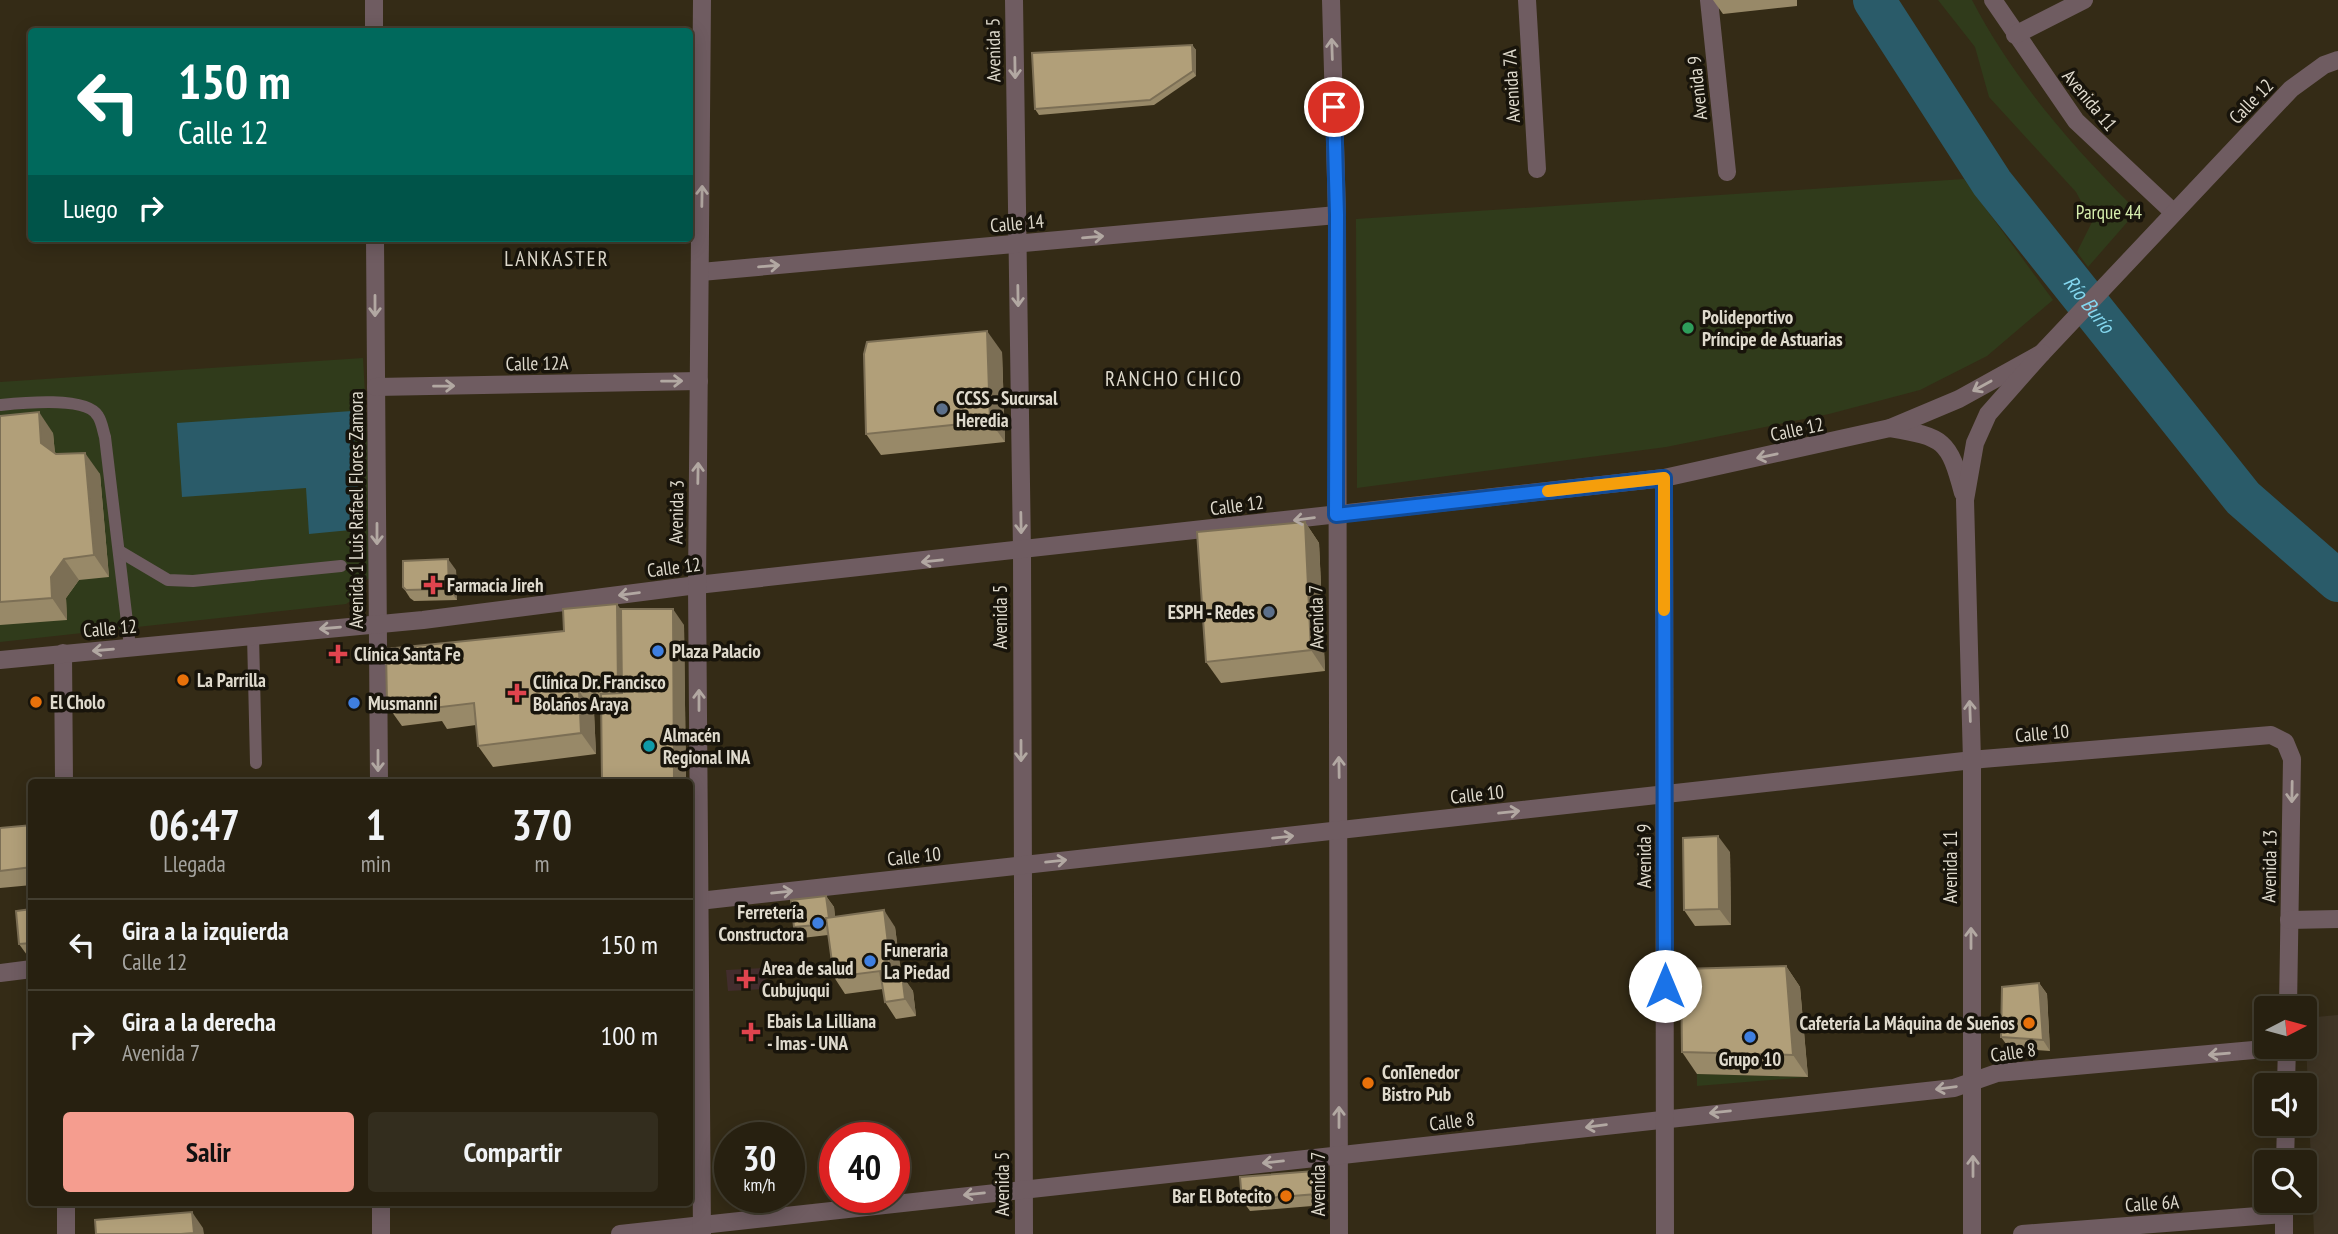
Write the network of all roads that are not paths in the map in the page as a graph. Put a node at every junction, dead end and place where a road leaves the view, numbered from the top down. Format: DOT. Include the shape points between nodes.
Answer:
graph roads {
  1 [pos="374,0"];
  2 [pos="702,0"];
  3 [pos="1014,0"];
  4 [pos="1331,0"];
  5 [pos="1527,0"];
  6 [pos="1709,0"];
  7 [pos="1993,0"];
  8 [pos="2084,0"];
  9 [pos="374,28"];
  10 [pos="2015,35"];
  11 [pos="2338,60"];
  12 [pos="696,156"];
  13 [pos="1537,169"];
  14 [pos="1727,172"];
  15 [pos="2173,212"];
  16 [pos="1337,215"];
  17 [pos="375,242"];
  18 [pos="1018,244"];
  19 [pos="701,272"];
  20 [pos="2042,353"];
  21 [pos="699,381"];
  22 [pos="376,387"];
  23 [pos="0,405"];
  24 [pos="1890,428"];
  25 [pos="1664,478"];
  26 [pos="1965,500"];
  27 [pos="1336,515"];
  28 [pos="119,551"];
  29 [pos="1021,552"];
  30 [pos="341,566"];
  31 [pos="696,585"];
  32 [pos="377,624"];
  33 [pos="253,635"];
  34 [pos="130,647"];
  35 [pos="63,653"];
  36 [pos="0,660"];
  37 [pos="2271,735"];
  38 [pos="1972,761"];
  39 [pos="256,763"];
  40 [pos="64,779"];
  41 [pos="379,779"];
  42 [pos="1665,794"];
  43 [pos="1339,831"];
  44 [pos="1021,865"];
  45 [pos="694,901"];
  46 [pos="2338,919"];
  47 [pos="2289,920"];
  48 [pos="28,970"];
  49 [pos="0,973"];
  50 [pos="2288,996"];
  51 [pos="2254,1050"];
  52 [pos="1973,1082"];
  53 [pos="1664,1118"];
  54 [pos="1339,1155"];
  55 [pos="1023,1189"];
  56 [pos="66,1206"];
  57 [pos="381,1206"];
  58 [pos="2254,1210"];
  59 [pos="2284,1213"];
  60 [pos="702,1229"];
  61 [pos="66,1234"];
  62 [pos="381,1234"];
  63 [pos="620,1234"];
  64 [pos="1024,1234"];
  65 [pos="1339,1234"];
  66 [pos="1665,1234"];
  67 [pos="1972,1234"];
  68 [pos="2022,1234"];
  69 [pos="2284,1234"];
  1 -- 9 [label="street"];
  2 -- 12 [label="street, Avenida 3"];
  3 -- 18 [label="street, Avenida 5, one-way"];
  16 -- 4 [label="street, Avenida 7, one-way"];
  5 -- 13 [label="street, Avenida 7A"];
  6 -- 14 [label="street, Avenida 9"];
  7 -- 10 [label="street, Avenida 11"];
  8 -- 10 [label="street"];
  10 -- 15 [label="street, Avenida 11" via="2076,121"];
  11 -- 15 [label="street, Calle 12" via="2291,89"];
  19 -- 12 [label="street, Avenida 3, one-way"];
  15 -- 20 [label="street, Calle 12"];
  18 -- 16 [label="street, Calle 14, one-way"];
  16 -- 27 [label="street, Avenida 7"];
  17 -- 22 [label="street, Avenida 1 Luis Rafael Flores Zamora, one-way"];
  19 -- 18 [label="street, Calle 14, one-way"];
  18 -- 29 [label="street, Avenida 5, one-way"];
  19 -- 21 [label="street, Avenida 3"];
  20 -- 24 [label="street, Calle 12, one-way" via="1959,399"];
  20 -- 26 [label="street, Avenida 11" via="1988,414 1975,443"];
  22 -- 21 [label="street, Calle 12A, one-way"];
  31 -- 21 [label="street, Avenida 3, one-way"];
  22 -- 32 [label="street, Avenida 1 Luis Rafael Flores Zamora, one-way"];
  23 -- 28 [label="lane" via="62,403 98,414"];
  24 -- 25 [label="street, Calle 12, one-way"];
  24 -- 26 [label="street, Avenida 11" via="1930,435 1942,444 1953,457"];
  25 -- 27 [label="street, Calle 12"];
  25 -- 42 [label="street, Avenida 9"];
  38 -- 26 [label="street, Avenida 11, one-way"];
  27 -- 29 [label="street, Calle 12, one-way"];
  43 -- 27 [label="street, Avenida 7, one-way"];
  28 -- 30 [label="lane" via="168,580"];
  28 -- 34 [label="lane"];
  29 -- 31 [label="street, Calle 12, one-way"];
  29 -- 44 [label="street, Avenida 5, one-way"];
  31 -- 32 [label="street, Calle 12, one-way"];
  45 -- 31 [label="street, Avenida 3, one-way"];
  32 -- 33 [label="street, Calle 12, one-way"];
  32 -- 41 [label="street, Avenida 1 Luis Rafael Flores Zamora, one-way"];
  33 -- 34 [label="street, Calle 12"];
  33 -- 39 [label="lane"];
  34 -- 35 [label="street, Calle 12, one-way"];
  35 -- 36 [label="street, Calle 12"];
  35 -- 40 [label="street"];
  37 -- 38 [label="street, Calle 10"];
  37 -- 47 [label="street, Avenida 13, one-way" via="2285,742 2292,759"];
  38 -- 42 [label="street, Calle 10"];
  52 -- 38 [label="street, Avenida 11, one-way"];
  43 -- 42 [label="street, Calle 10, one-way"];
  42 -- 53 [label="street, Avenida 9"];
  44 -- 43 [label="street, Calle 10, one-way"];
  54 -- 43 [label="street, Avenida 7, one-way"];
  45 -- 44 [label="street, Calle 10, one-way"];
  44 -- 55 [label="street, Avenida 5"];
  45 -- 60 [label="street, Avenida 3"];
  46 -- 47 [label="street"];
  47 -- 50 [label="street, Avenida 13"];
  48 -- 49 [label="street"];
  51 -- 52 [label="street, Calle 8, one-way" via="1997,1073"];
  52 -- 53 [label="street, Calle 8, one-way" via="1954,1088"];
  67 -- 52 [label="street, Avenida 11, one-way"];
  53 -- 54 [label="street, Calle 8, one-way"];
  53 -- 66 [label="street, Avenida 9"];
  54 -- 55 [label="street, Calle 8, one-way"];
  54 -- 65 [label="street, Avenida 7"];
  55 -- 60 [label="street, Calle 8, one-way"];
  55 -- 64 [label="street, Avenida 5"];
  56 -- 61 [label="street"];
  57 -- 62 [label="street"];
  58 -- 68 [label="street, Calle 6A"];
  59 -- 69 [label="street"];
  60 -- 63 [label="street, Calle 8"];
}
